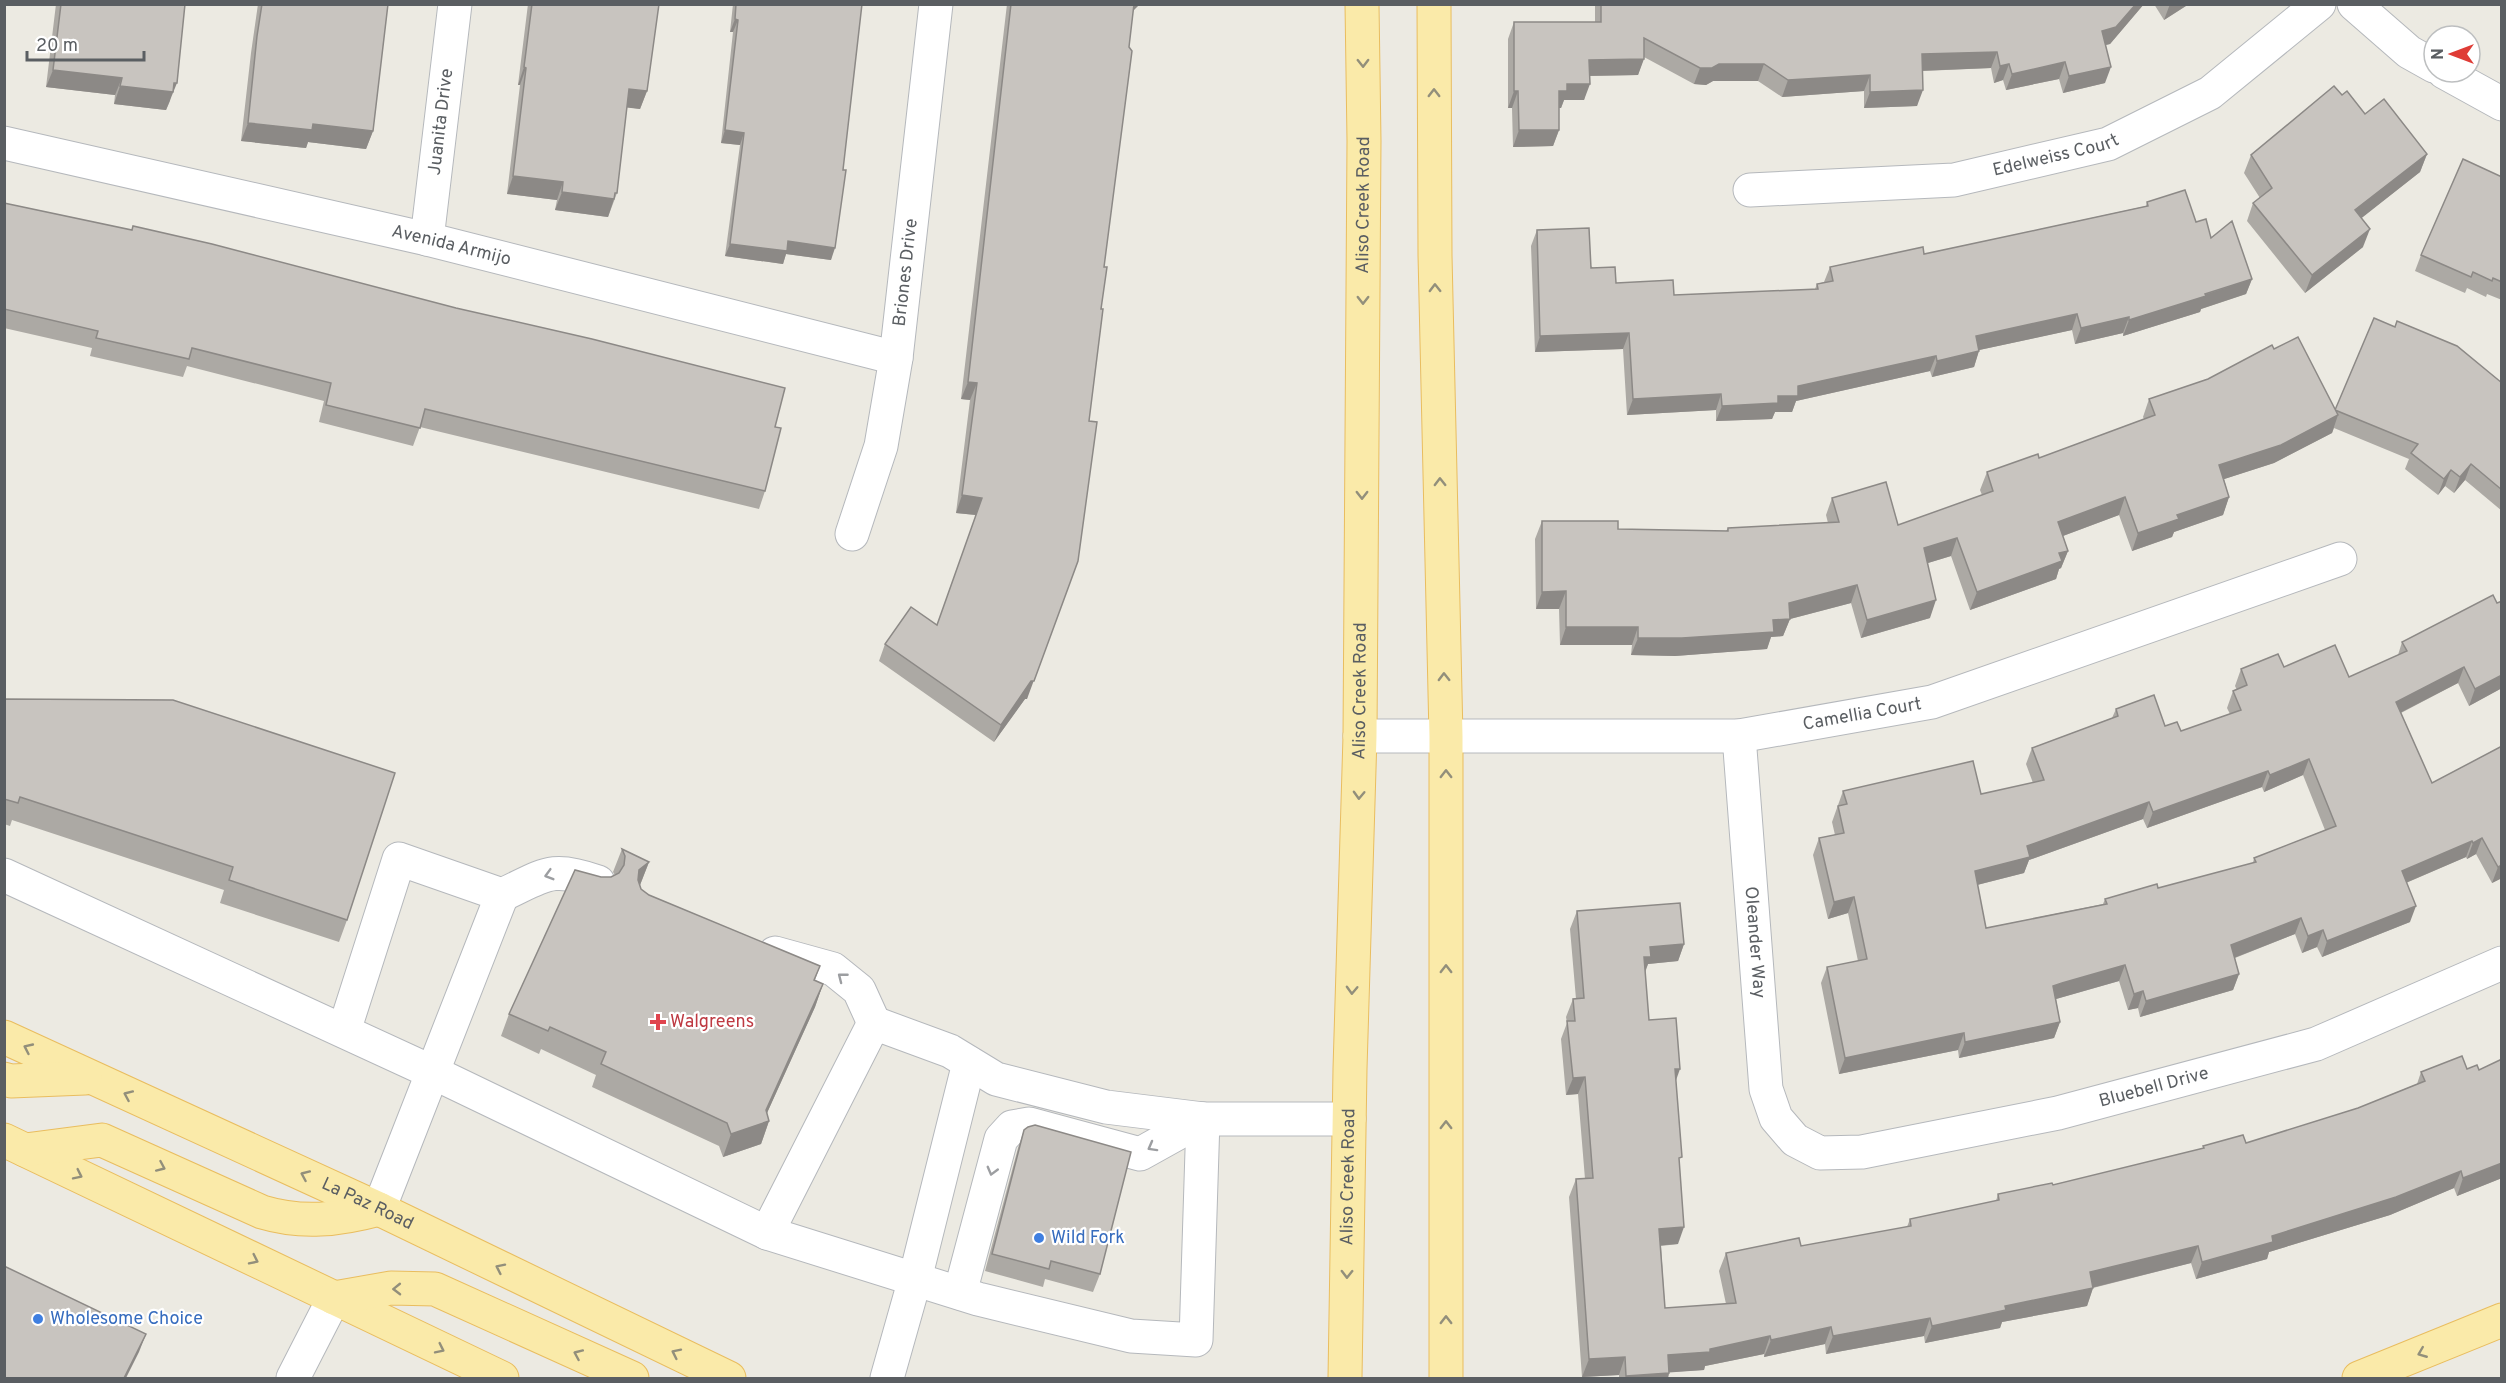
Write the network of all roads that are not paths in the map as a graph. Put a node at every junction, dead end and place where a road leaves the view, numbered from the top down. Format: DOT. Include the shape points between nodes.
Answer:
graph roads {
  1 [pos="455,4"];
  2 [pos="936,4"];
  3 [pos="1362,4"];
  4 [pos="1434,4"];
  5 [pos="2319,4"];
  6 [pos="2354,4"];
  7 [pos="2422,59"];
  8 [pos="2466,84"];
  9 [pos="2502,104"];
  10 [pos="4,143"];
  11 [pos="1750,190"];
  12 [pos="427,239"];
  13 [pos="896,358"];
  14 [pos="852,534"];
  15 [pos="2340,559"];
  16 [pos="1360,736"];
  17 [pos="1446,736"];
  18 [pos="1739,736"];
  19 [pos="4,875"];
  20 [pos="598,882"];
  21 [pos="502,895"];
  22 [pos="751,944"];
  23 [pos="2502,963"];
  24 [pos="874,1023"];
  25 [pos="344,1031"];
  26 [pos="4,1037"];
  27 [pos="969,1064"];
  28 [pos="432,1072"];
  29 [pos="90,1077"];
  30 [pos="4,1079"];
  31 [pos="1203,1119"];
  32 [pos="1349,1119"];
  33 [pos="1795,1140"];
  34 [pos="15,1145"];
  35 [pos="378,1209"];
  36 [pos="767,1233"];
  37 [pos="915,1279"];
  38 [pos="960,1293"];
  39 [pos="334,1298"];
  40 [pos="2502,1320"];
  41 [pos="292,1378"];
  42 [pos="502,1378"];
  43 [pos="632,1378"];
  44 [pos="729,1378"];
  45 [pos="887,1378"];
  46 [pos="1345,1378"];
  47 [pos="1446,1378"];
  48 [pos="2359,1378"];
  1 -- 12 [label="street, Juanita Drive"];
  2 -- 13 [label="street, Briones Drive"];
  3 -- 16 [label="main road, Aliso Creek Road, one-way"];
  17 -- 4 [label="main road, one-way" via="1435,255"];
  5 -- 11 [label="street, Edelweiss Court" via="2211,93 2108,144 1954,180"];
  6 -- 7 [label="street"];
  8 -- 9 [label="street"];
  10 -- 12 [label="street, Avenida Armijo"];
  12 -- 13 [label="street, Avenida Armijo"];
  13 -- 14 [label="street, Briones Drive" via="881,446"];
  15 -- 18 [label="street, Camellia Court" via="1932,702"];
  16 -- 17 [label="street, Camellia Court"];
  16 -- 32 [label="main road, Aliso Creek Road, one-way"];
  17 -- 18 [label="street, Camellia Court"];
  47 -- 17 [label="main road, one-way"];
  18 -- 33 [label="street, Oleander Way" via="1766,1089 1776,1118"];
  19 -- 25 [label="street"];
  20 -- 21 [label="street, one-way" via="576,874 553,872"];
  21 -- 25 [label="street" via="399,859"];
  21 -- 28 [label="street"];
  24 -- 22 [label="street, one-way" via="860,990 833,969"];
  23 -- 33 [label="street, Bluebell Drive" via="2316,1044 2058,1113 1862,1152 1820,1153"];
  24 -- 27 [label="street" via="950,1051"];
  24 -- 36 [label="street"];
  25 -- 28 [label="street"];
  29 -- 26 [label="main road, La Paz Road, one-way"];
  27 -- 31 [label="street" via="996,1078 1106,1107"];
  27 -- 37 [label="street"];
  28 -- 35 [label="street"];
  28 -- 36 [label="street"];
  29 -- 30 [label="main road"];
  35 -- 29 [label="main road, La Paz Road, one-way"];
  31 -- 32 [label="street"];
  31 -- 38 [label="street, one-way" via="1140,1154 1029,1124 1012,1127 1001,1139"];
  31 -- 38 [label="street" via="1196,1340 1131,1336"];
  32 -- 46 [label="main road, Aliso Creek Road, one-way"];
  34 -- 35 [label="main road, one-way" via="102,1140 262,1212 286,1219 346,1218"];
  34 -- 39 [label="main road, one-way"];
  44 -- 35 [label="main road, La Paz Road, one-way"];
  36 -- 37 [label="street"];
  37 -- 38 [label="street"];
  37 -- 45 [label="street"];
  39 -- 41 [label="street"];
  39 -- 42 [label="main road, one-way"];
  43 -- 39 [label="main road, one-way" via="435,1289 392,1288"];
  40 -- 48 [label="main road, one-way"];
}
